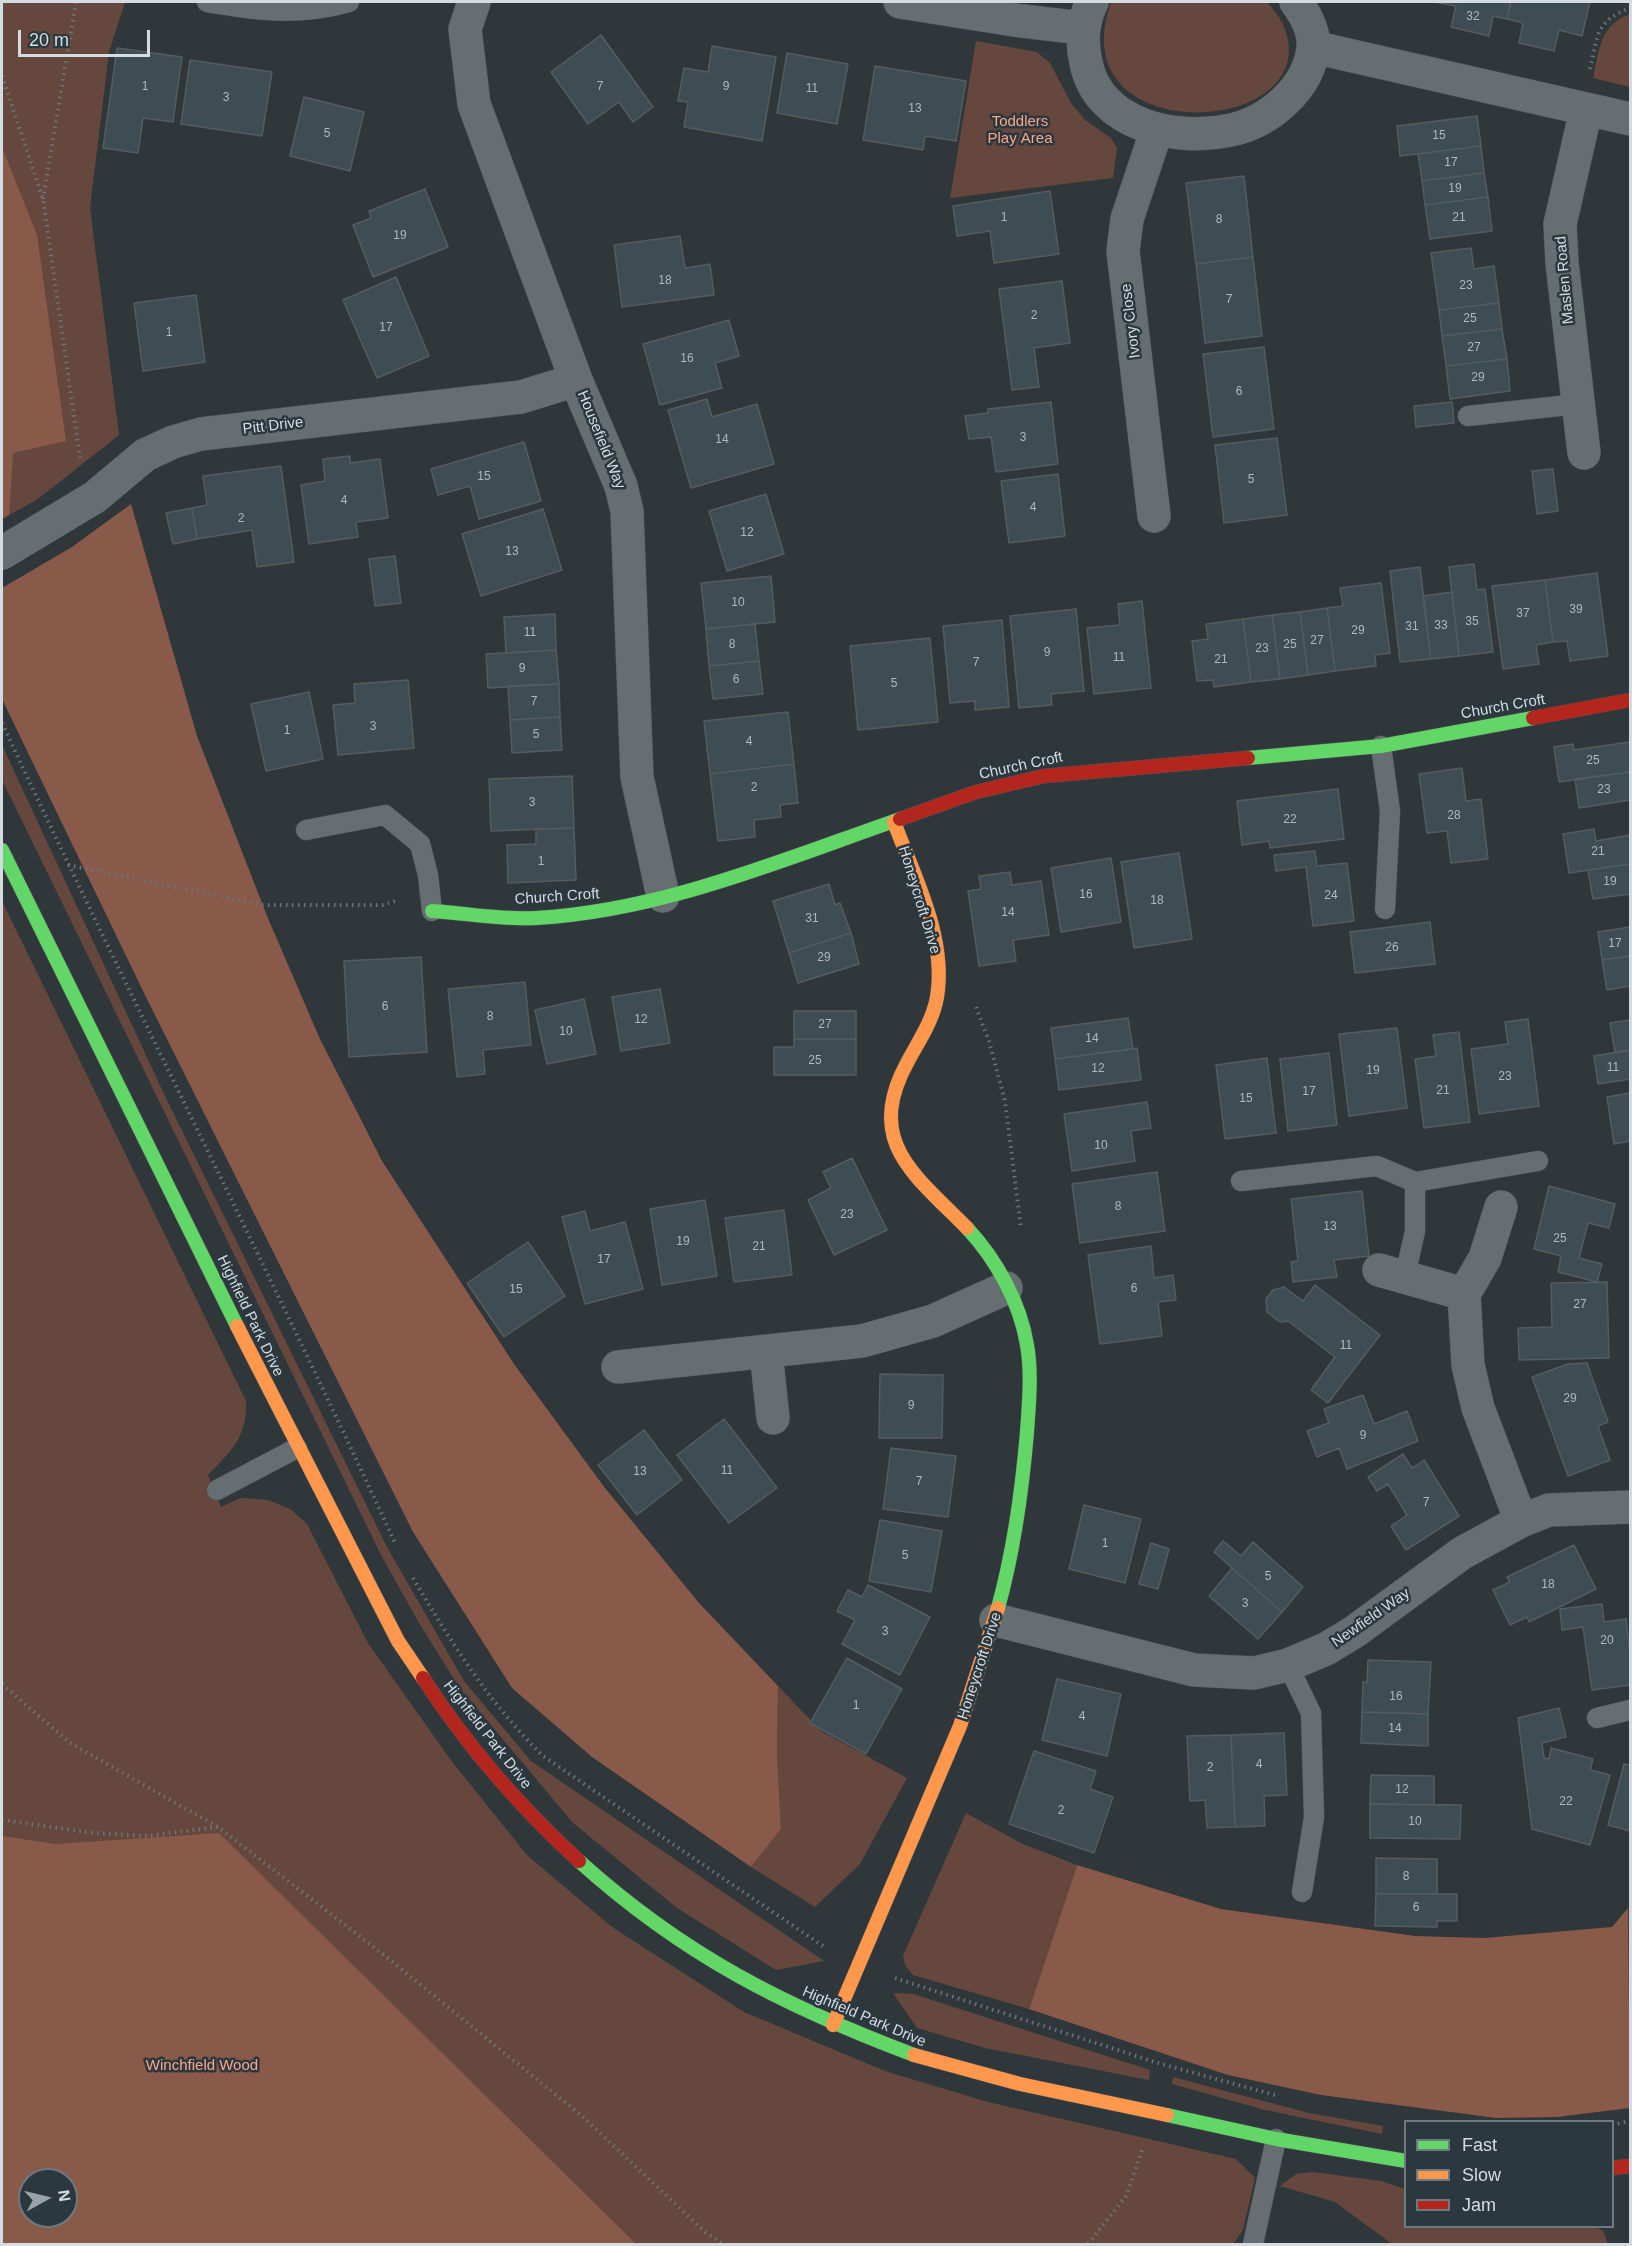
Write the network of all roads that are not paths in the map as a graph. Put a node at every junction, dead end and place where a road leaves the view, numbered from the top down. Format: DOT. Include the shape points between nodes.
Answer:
graph roads {
  1 [pos="207,2"];
  2 [pos="349,2"];
  3 [pos="474,2"];
  4 [pos="900,2"];
  5 [pos="1296,2"];
  6 [pos="1015,11"];
  7 [pos="1087,15"];
  8 [pos="1313,47"];
  9 [pos="1584,109"];
  10 [pos="1630,119"];
  11 [pos="1157,129"];
  12 [pos="576,380"];
  13 [pos="1578,404"];
  14 [pos="1468,416"];
  15 [pos="1584,453"];
  16 [pos="1154,516"];
  17 [pos="2,553"];
  18 [pos="1630,700"];
  19 [pos="1381,746"];
  20 [pos="894,822"];
  21 [pos="306,830"];
  22 [pos="2,850"];
  23 [pos="663,896"];
  24 [pos="1384,909"];
  25 [pos="432,911"];
  26 [pos="1538,1161"];
  27 [pos="1241,1181"];
  28 [pos="1415,1182"];
  29 [pos="1501,1207"];
  30 [pos="1392,1273"];
  31 [pos="1006,1288"];
  32 [pos="1464,1294"];
  33 [pos="766,1352"];
  34 [pos="618,1367"];
  35 [pos="773,1418"];
  36 [pos="297,1448"];
  37 [pos="217,1490"];
  38 [pos="1630,1507"];
  39 [pos="1521,1521"];
  40 [pos="996,1620"];
  41 [pos="1288,1665"];
  42 [pos="1630,1710"];
  43 [pos="1597,1719"];
  44 [pos="1302,1892"];
  45 [pos="833,2025"];
  46 [pos="1276,2139"];
  47 [pos="1404,2161"];
  48 [pos="1630,2166"];
  49 [pos="1614,2168"];
  50 [pos="1253,2244"];
  1 -- 2 [label="lane" via="284,13"];
  3 -- 12 [label="street, Housefield Way" via="465,29 474,104"];
  4 -- 6 [label="street"];
  5 -- 8 [label="street" via="1311,29"];
  6 -- 7 [label="street"];
  7 -- 11 [label="street" via="1088,72 1098,94 1115,111"];
  8 -- 9 [label="street"];
  8 -- 11 [label="street" via="1305,74 1290,95 1254,121 1233,130 1210,133"];
  9 -- 10 [label="street"];
  9 -- 13 [label="street, Maslen Road" via="1560,224"];
  11 -- 16 [label="street, Ivory Close" via="1127,219 1123,251"];
  12 -- 17 [label="street, Pitt Drive" via="520,397 201,434 173,442 145,455 95,497"];
  12 -- 23 [label="street, Housefield Way" via="621,486 627,511 637,777"];
  13 -- 14 [label="lane"];
  13 -- 15 [label="street, Maslen Road"];
  18 -- 19 [label="street, Church Croft"];
  19 -- 20 [label="street, Church Croft" via="1044,776 976,792"];
  19 -- 24 [label="lane" via="1390,811"];
  20 -- 23 [label="street, Church Croft" via="713,884"];
  20 -- 31 [label="street, Honeycroft Drive" via="927,918 940,971 930,1020 897,1083 889,1111 890,1132 899,1154 986,1250"];
  21 -- 25 [label="lane" via="385,815 420,844"];
  22 -- 36 [label="street, Highfield Park Drive"];
  23 -- 25 [label="street, Church Croft" via="598,912 534,918"];
  26 -- 28 [label="lane"];
  27 -- 28 [label="lane" via="1377,1166"];
  28 -- 30 [label="lane" via="1415,1231"];
  29 -- 32 [label="street" via="1485,1258"];
  30 -- 32 [label="street"];
  31 -- 33 [label="street" via="933,1321 862,1341"];
  31 -- 40 [label="street, Honeycroft Drive" via="1026,1338 1027,1443 1014,1542"];
  32 -- 39 [label="street" via="1468,1365 1478,1408"];
  33 -- 34 [label="street"];
  33 -- 35 [label="street"];
  36 -- 37 [label="lane"];
  36 -- 45 [label="street, Highfield Park Drive" via="398,1641 448,1717 505,1788 621,1899 689,1948 758,1989"];
  38 -- 39 [label="street, Newfield Way" via="1549,1510"];
  39 -- 41 [label="street, Newfield Way" via="1462,1553 1354,1632"];
  40 -- 41 [label="street, Newfield Way" via="1194,1670 1254,1672"];
  40 -- 45 [label="street, Honeycroft Drive" via="960,1727"];
  41 -- 44 [label="lane" via="1311,1713 1314,1817"];
  42 -- 43 [label="lane"];
  45 -- 46 [label="street, Highfield Park Drive" via="926,2060"];
  46 -- 47 [label="street, Highfield Park Drive"];
  46 -- 50 [label="lane"];
  48 -- 49 [label="street"];
}
